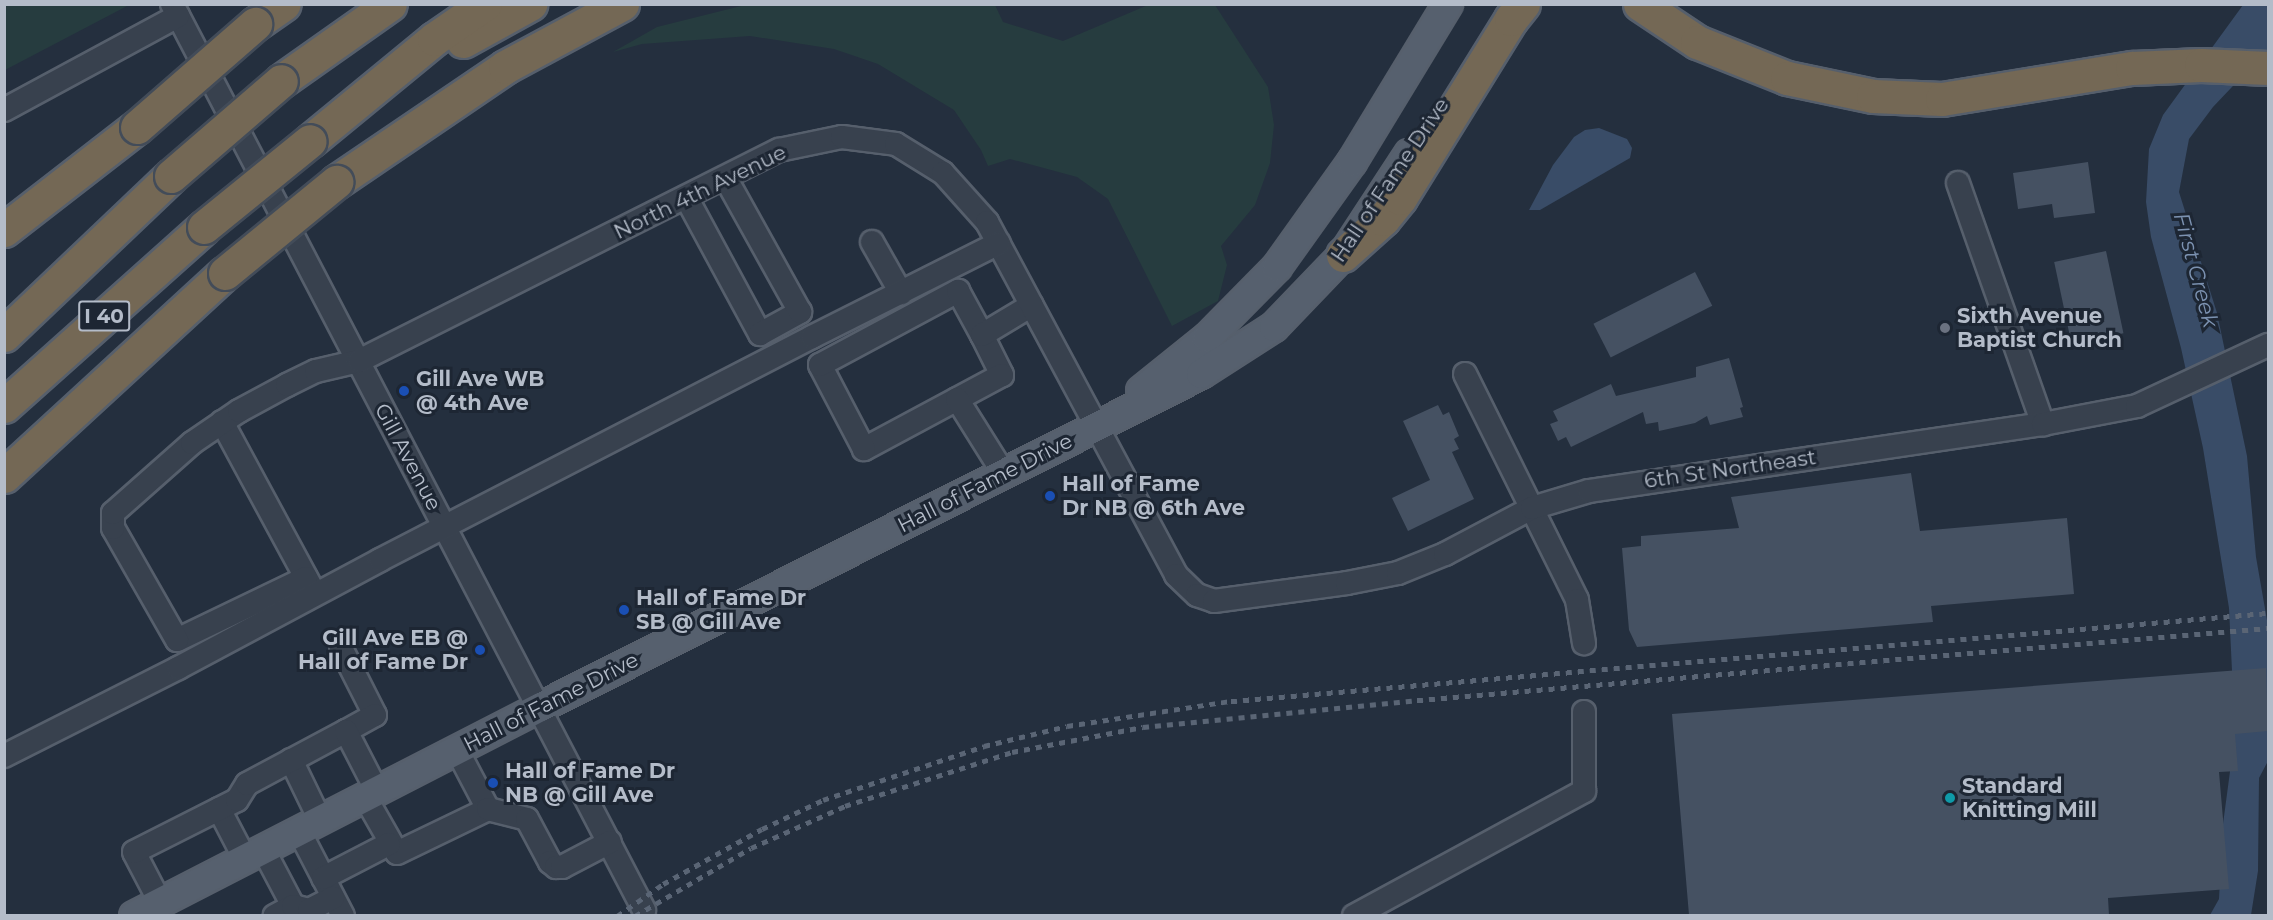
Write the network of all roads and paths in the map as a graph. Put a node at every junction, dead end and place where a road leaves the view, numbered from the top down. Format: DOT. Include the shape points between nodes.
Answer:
graph roads {
  1 [pos="284,4"];
  2 [pos="390,4"];
  3 [pos="485,4"];
  4 [pos="530,4"];
  5 [pos="622,4"];
  6 [pos="1448,4"];
  7 [pos="1505,4"];
  8 [pos="1523,4"];
  9 [pos="1626,4"];
  10 [pos="1640,4"];
  11 [pos="175,10"];
  12 [pos="1674,27"];
  13 [pos="2268,68"];
  14 [pos="365,97"];
  15 [pos="4,110"];
  16 [pos="725,177"];
  17 [pos="1958,183"];
  18 [pos="686,197"];
  19 [pos="4,230"];
  20 [pos="872,242"];
  21 [pos="999,243"];
  22 [pos="1343,255"];
  23 [pos="901,293"];
  24 [pos="1032,305"];
  25 [pos="800,312"];
  26 [pos="4,334"];
  27 [pos="981,335"];
  28 [pos="812,337"];
  29 [pos="2268,345"];
  30 [pos="359,361"];
  31 [pos="1465,374"];
  32 [pos="957,399"];
  33 [pos="4,406"];
  34 [pos="222,422"];
  35 [pos="2043,424"];
  36 [pos="1098,427"];
  37 [pos="1004,474"];
  38 [pos="4,476"];
  39 [pos="1532,508"];
  40 [pos="445,527"];
  41 [pos="310,586"];
  42 [pos="1197,595"];
  43 [pos="1584,643"];
  44 [pos="341,648"];
  45 [pos="541,707"];
  46 [pos="1584,712"];
  47 [pos="346,731"];
  48 [pos="456,750"];
  49 [pos="4,756"];
  50 [pos="291,760"];
  51 [pos="371,794"];
  52 [pos="219,809"];
  53 [pos="488,809"];
  54 [pos="310,826"];
  55 [pos="610,842"];
  56 [pos="389,844"];
  57 [pos="254,854"];
  58 [pos="333,897"];
  59 [pos="160,902"];
  60 [pos="644,910"];
  61 [pos="284,911"];
  62 [pos="134,915"];
  63 [pos="1354,915"];
  1 -- 19 [label="highway, bridge" via="255,24 137,127"];
  2 -- 26 [label="highway, I 40, bridge" via="281,81 171,176"];
  3 -- 14 [label="highway, I 40" via="434,39"];
  4 -- 14 [label="highway"];
  5 -- 38 [label="highway, bridge" via="506,67 336,182 225,273"];
  6 -- 36 [label="main road, Hall of Fame Drive" via="1352,162 1277,267 1207,339"];
  7 -- 22 [label="main road, Hall of Fame Drive"];
  8 -- 22 [label="highway" via="1400,198"];
  9 -- 12 [label="highway"];
  10 -- 12 [label="highway"];
  11 -- 15 [label="street"];
  11 -- 30 [label="street, Gill Avenue"];
  12 -- 13 [label="highway" via="1697,42 1787,78 1873,96 1942,99 2132,68"];
  14 -- 33 [label="highway, I 40, bridge" via="204,227"];
  16 -- 18 [label="street, North 4th Avenue"];
  16 -- 21 [label="street, North 4th Avenue" via="779,150 842,137 896,144 943,173 987,222"];
  16 -- 25 [label="street"];
  17 -- 35 [label="street"];
  18 -- 25 [label="street" via="760,334"];
  18 -- 30 [label="street, North 4th Avenue"];
  20 -- 23 [label="street"];
  21 -- 23 [label="street"];
  21 -- 24 [label="street, North 4th Avenue"];
  22 -- 36 [label="main road, Hall of Fame Drive" via="1274,327 1201,374"];
  23 -- 28 [label="street"];
  24 -- 27 [label="street"];
  24 -- 36 [label="street, North 4th Avenue"];
  25 -- 28 [label="street"];
  27 -- 32 [label="street" via="1002,375"];
  27 -- 32 [label="street" via="958,291 820,365 864,449"];
  28 -- 40 [label="street"];
  29 -- 35 [label="street, 6th St Northeast" via="2138,406"];
  30 -- 34 [label="street, North 4th Avenue" via="316,371"];
  30 -- 40 [label="street, Gill Avenue"];
  31 -- 39 [label="street"];
  32 -- 37 [label="street"];
  34 -- 41 [label="street"];
  34 -- 41 [label="street, North 4th Avenue" via="130,495 113,513 113,528 177,640"];
  35 -- 39 [label="street, 6th St Northeast" via="1670,477 1589,491"];
  36 -- 37 [label="main road, Hall of Fame Drive"];
  36 -- 42 [label="street, North 4th Avenue" via="1176,575"];
  37 -- 45 [label="main road, Hall of Fame Drive"];
  39 -- 42 [label="street, 6th St Northeast" via="1446,554 1398,573 1214,602"];
  39 -- 43 [label="street" via="1577,600"];
  40 -- 41 [label="street"];
  40 -- 45 [label="street, Gill Avenue"];
  41 -- 49 [label="street" via="178,668"];
  44 -- 47 [label="street" via="375,715"];
  45 -- 48 [label="main road, Hall of Fame Drive"];
  45 -- 55 [label="street, Gill Avenue"];
  46 -- 63 [label="street" via="1584,791"];
  47 -- 50 [label="street"];
  47 -- 51 [label="street"];
  48 -- 51 [label="main road, Hall of Fame Drive"];
  48 -- 53 [label="street"];
  50 -- 52 [label="street" via="246,784 237,800"];
  50 -- 54 [label="street"];
  51 -- 54 [label="main road, Hall of Fame Drive"];
  51 -- 56 [label="street"];
  52 -- 57 [label="street"];
  52 -- 59 [label="street" via="134,852"];
  53 -- 55 [label="street" via="527,819 556,867"];
  53 -- 56 [label="street" via="402,852 397,853"];
  54 -- 57 [label="main road, Hall of Fame Drive"];
  54 -- 58 [label="street"];
  55 -- 60 [label="street, Gill Avenue"];
  56 -- 58 [label="street"];
  57 -- 59 [label="main road, Hall of Fame Drive"];
  57 -- 61 [label="street"];
  58 -- 61 [label="street" via="309,910"];
  59 -- 62 [label="main road, Hall of Fame Drive"];
}
